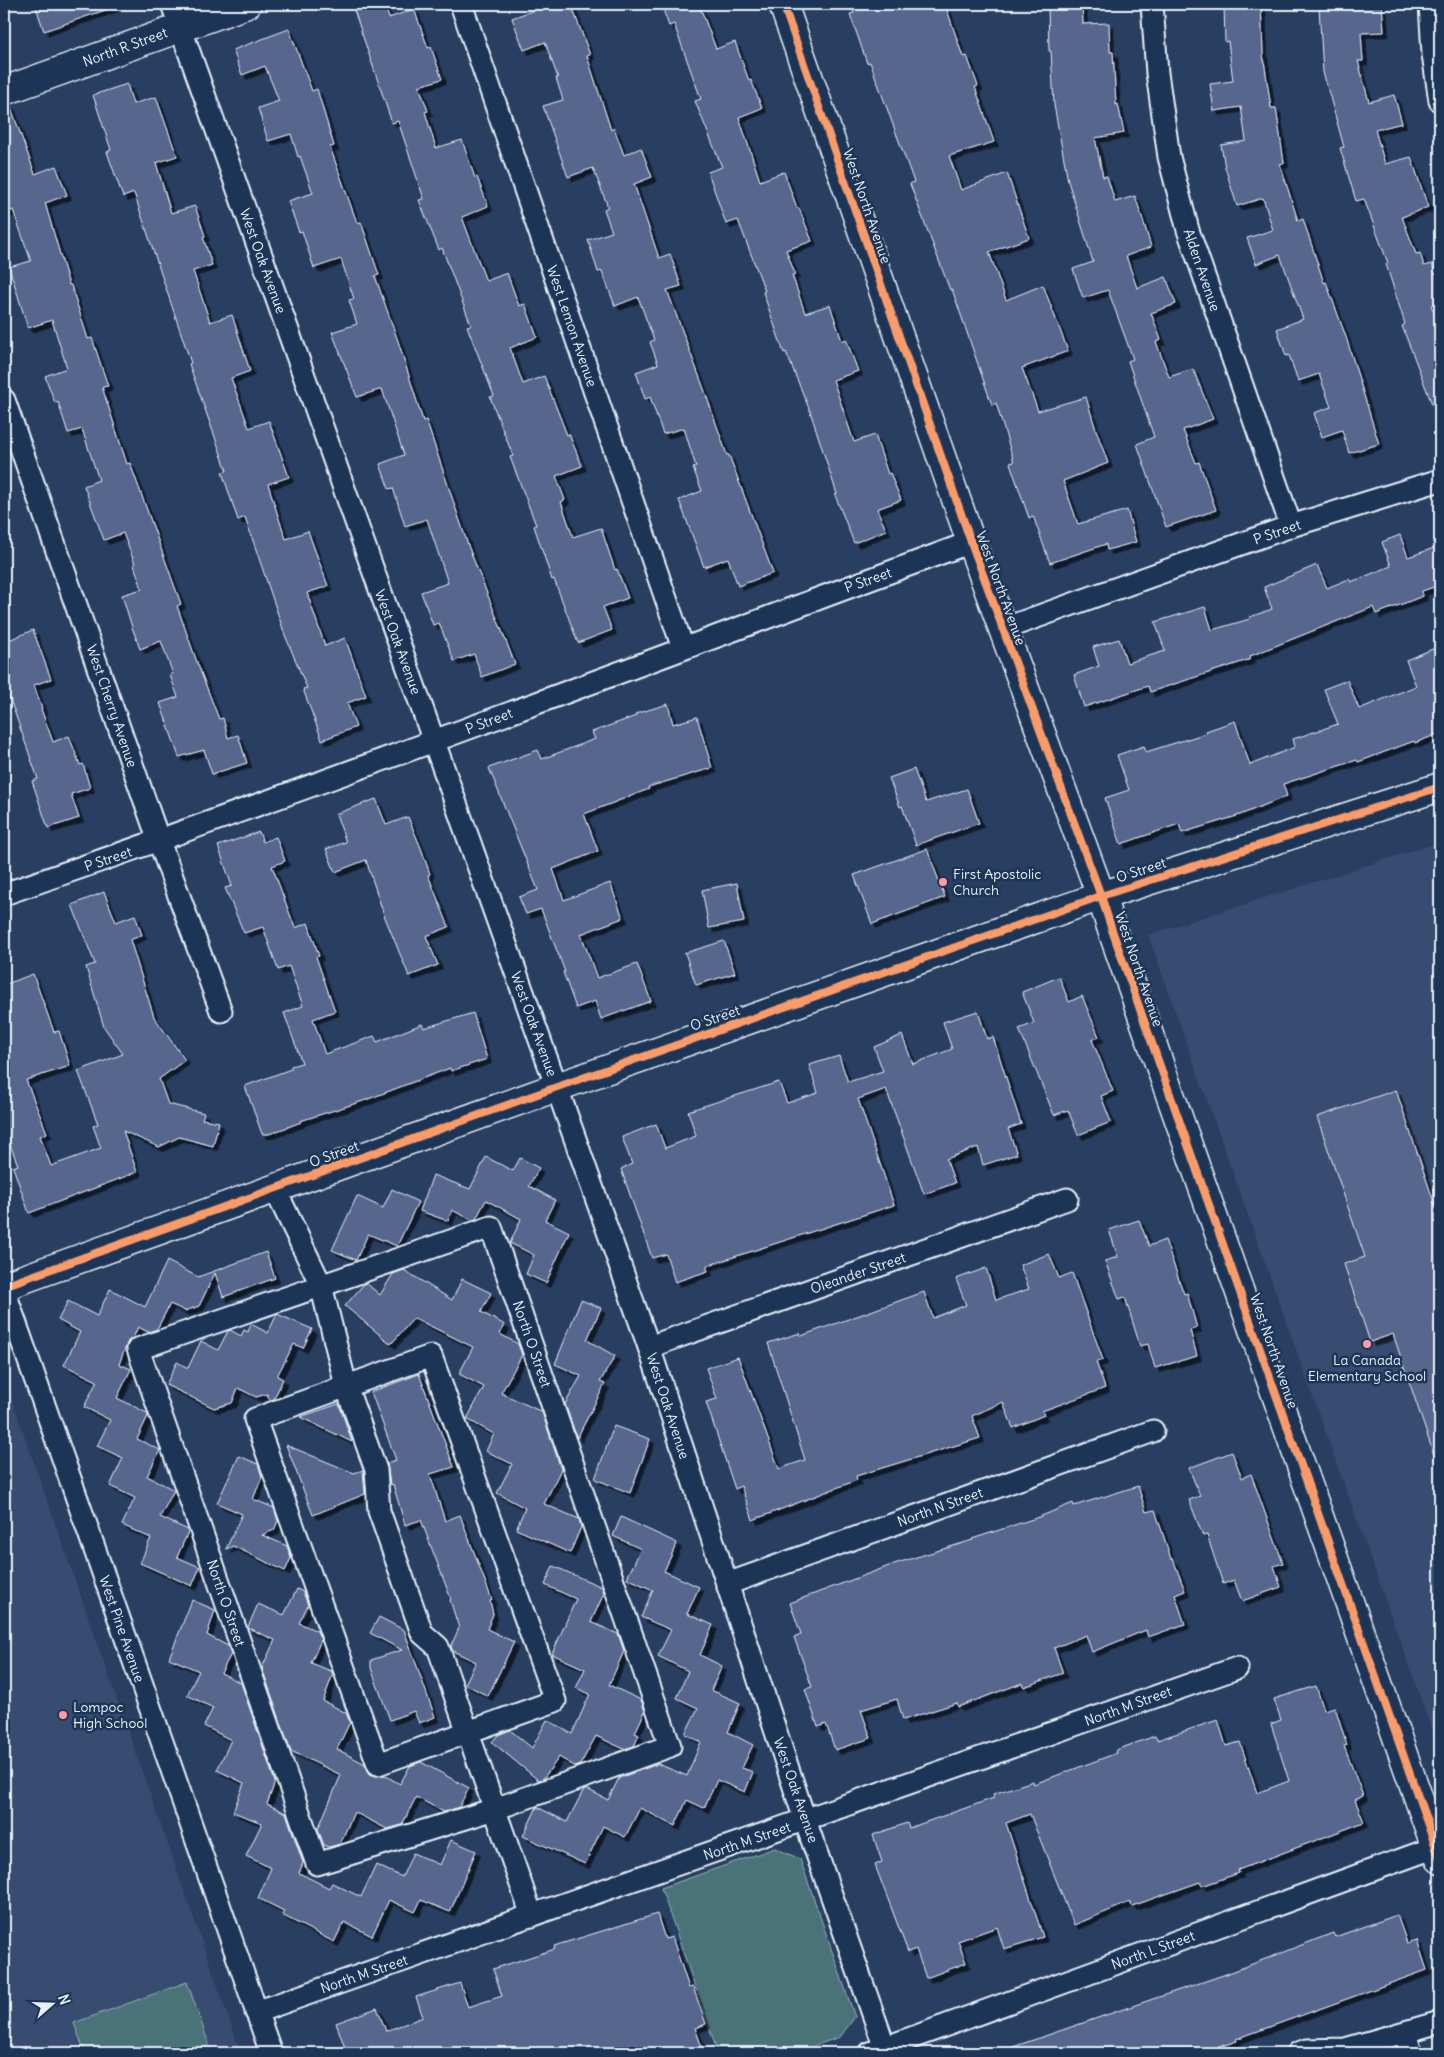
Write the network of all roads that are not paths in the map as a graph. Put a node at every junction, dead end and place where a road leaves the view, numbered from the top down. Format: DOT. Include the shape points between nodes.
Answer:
graph roads {
  1 [pos="247,4"];
  2 [pos="461,4"];
  3 [pos="783,4"];
  4 [pos="1152,4"];
  5 [pos="1430,4"];
  6 [pos="176,15"];
  7 [pos="4,91"];
  8 [pos="1440,101"];
  9 [pos="4,400"];
  10 [pos="1440,480"];
  11 [pos="1291,526"];
  12 [pos="971,542"];
  13 [pos="1002,629"];
  14 [pos="683,648"];
  15 [pos="434,742"];
  16 [pos="1440,788"];
  17 [pos="159,841"];
  18 [pos="4,894"];
  19 [pos="1101,896"];
  20 [pos="221,1011"];
  21 [pos="557,1087"];
  22 [pos="275,1188"];
  23 [pos="1067,1199"];
  24 [pos="321,1286"];
  25 [pos="4,1288"];
  26 [pos="648,1347"];
  27 [pos="346,1386"];
  28 [pos="1153,1431"];
  29 [pos="727,1584"];
  30 [pos="1236,1668"];
  31 [pos="468,1732"];
  32 [pos="495,1809"];
  33 [pos="805,1820"];
  34 [pos="1438,1853"];
  35 [pos="532,1916"];
  36 [pos="256,2012"];
  37 [pos="1440,2022"];
  38 [pos="1404,2033"];
  39 [pos="878,2050"];
  40 [pos="1346,2051"];
  41 [pos="271,2053"];
  42 [pos="1298,2053"];
  43 [pos="1412,2053"];
  1 -- 6 [label="street, North R Street"];
  2 -- 14 [label="street, West Lemon Avenue"];
  3 -- 12 [label="street, West North Avenue"];
  4 -- 11 [label="street, Alden Avenue" via="1157,73 1169,157 1188,230"];
  5 -- 8 [label="street"];
  6 -- 7 [label="street, North R Street"];
  6 -- 15 [label="street, West Oak Avenue"];
  9 -- 17 [label="street, West Cherry Avenue"];
  10 -- 11 [label="street, P Street"];
  11 -- 13 [label="street, P Street"];
  12 -- 13 [label="street, West North Avenue"];
  12 -- 14 [label="street, P Street"];
  13 -- 19 [label="street, West North Avenue"];
  14 -- 15 [label="street, P Street"];
  15 -- 17 [label="street, P Street"];
  15 -- 21 [label="street, West Oak Avenue"];
  16 -- 19 [label="street, O Street"];
  17 -- 18 [label="street, P Street"];
  17 -- 20 [label="street, West Cherry Avenue"];
  19 -- 21 [label="street, O Street"];
  19 -- 34 [label="street, West North Avenue"];
  21 -- 22 [label="street, O Street"];
  21 -- 26 [label="street, West Oak Avenue"];
  22 -- 24 [label="street"];
  22 -- 25 [label="street, O Street"];
  23 -- 26 [label="street, Oleander Street"];
  24 -- 27 [label="street"];
  24 -- 32 [label="street, North O Street" via="492,1226 670,1746"];
  24 -- 32 [label="street, North O Street" via="138,1349 317,1864"];
  25 -- 36 [label="street, West Pine Avenue"];
  26 -- 29 [label="street, West Oak Avenue"];
  27 -- 31 [label="street" via="376,1470 379,1511 396,1561 422,1633 438,1647"];
  27 -- 31 [label="street" via="431,1356 555,1701"];
  27 -- 31 [label="street" via="255,1419 378,1764"];
  28 -- 29 [label="street, North N Street"];
  29 -- 33 [label="street, West Oak Avenue"];
  30 -- 33 [label="street, North M Street"];
  31 -- 32 [label="street"];
  32 -- 35 [label="street"];
  33 -- 35 [label="street, North M Street"];
  33 -- 39 [label="street, West Oak Avenue"];
  34 -- 39 [label="street, North L Street"];
  35 -- 36 [label="street, North M Street"];
  36 -- 41 [label="street, West Pine Avenue"];
  37 -- 38 [label="street"];
  38 -- 40 [label="street"];
  38 -- 43 [label="street"];
  40 -- 42 [label="street" via="1307,2050"];
}
